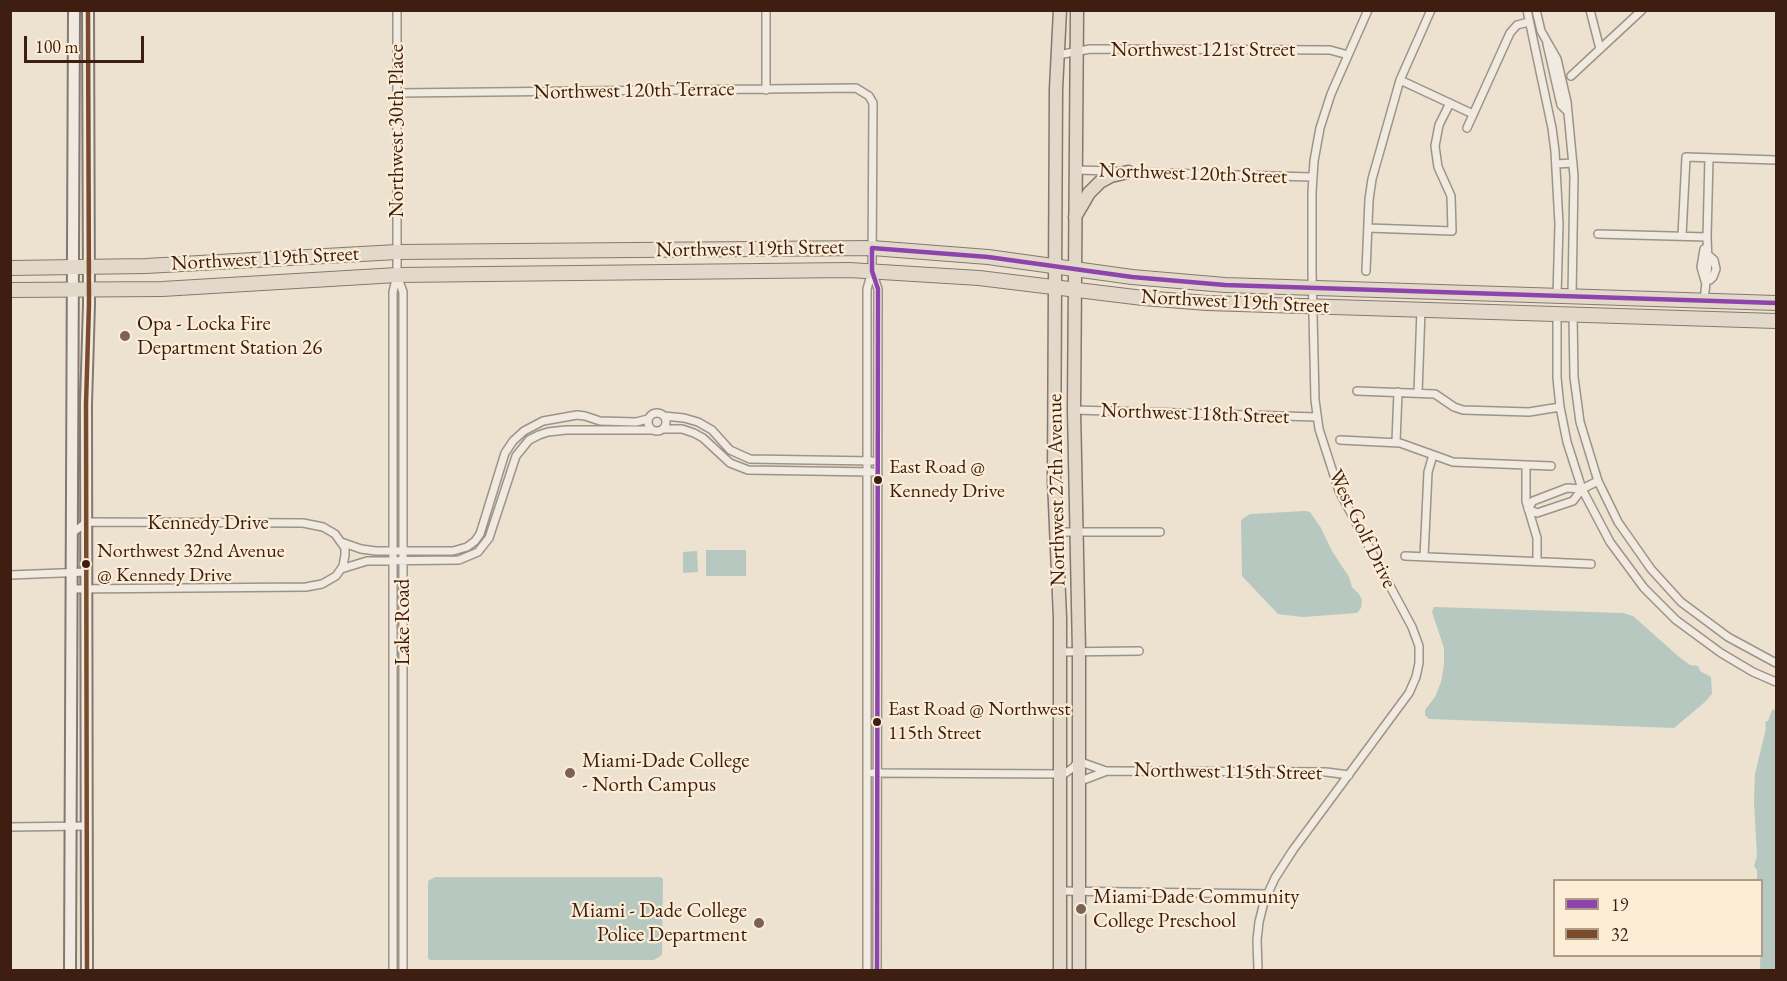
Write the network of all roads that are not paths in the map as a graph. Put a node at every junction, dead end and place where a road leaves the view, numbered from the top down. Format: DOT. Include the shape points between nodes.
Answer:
graph roads {
  1 [pos="74,10"];
  2 [pos="88,10"];
  3 [pos="397,10"];
  4 [pos="766,10"];
  5 [pos="1060,10"];
  6 [pos="1077,10"];
  7 [pos="1368,10"];
  8 [pos="1431,10"];
  9 [pos="1527,10"];
  10 [pos="1536,10"];
  11 [pos="1590,10"];
  12 [pos="1642,10"];
  13 [pos="1529,22"];
  14 [pos="1546,42"];
  15 [pos="1600,49"];
  16 [pos="1076,52"];
  17 [pos="1058,55"];
  18 [pos="1348,55"];
  19 [pos="1550,60"];
  20 [pos="1538,63"];
  21 [pos="1570,76"];
  22 [pos="1400,80"];
  23 [pos="766,90"];
  24 [pos="398,93"];
  25 [pos="1450,103"];
  26 [pos="1566,110"];
  27 [pos="1473,114"];
  28 [pos="1467,128"];
  29 [pos="1709,158"];
  30 [pos="1776,160"];
  31 [pos="1556,164"];
  32 [pos="1573,164"];
  33 [pos="1074,170"];
  34 [pos="1128,172"];
  35 [pos="1312,177"];
  36 [pos="1074,219"];
  37 [pos="1368,228"];
  38 [pos="1598,234"];
  39 [pos="1682,236"];
  40 [pos="1707,237"];
  41 [pos="872,248"];
  42 [pos="397,252"];
  43 [pos="1055,266"];
  44 [pos="73,267"];
  45 [pos="89,267"];
  46 [pos="10,268"];
  47 [pos="1074,269"];
  48 [pos="872,271"];
  49 [pos="1366,271"];
  50 [pos="397,275"];
  51 [pos="1705,281"];
  52 [pos="1055,287"];
  53 [pos="1312,288"];
  54 [pos="73,289"];
  55 [pos="88,289"];
  56 [pos="10,290"];
  57 [pos="1074,290"];
  58 [pos="1557,296"];
  59 [pos="1572,296"];
  60 [pos="1704,301"];
  61 [pos="1776,303"];
  62 [pos="1313,307"];
  63 [pos="1421,310"];
  64 [pos="1557,314"];
  65 [pos="1573,315"];
  66 [pos="1776,321"];
  67 [pos="1357,391"];
  68 [pos="1398,392"];
  69 [pos="1418,393"];
  70 [pos="1560,407"];
  71 [pos="1074,410"];
  72 [pos="664,416"];
  73 [pos="1317,417"];
  74 [pos="564,418"];
  75 [pos="648,419"];
  76 [pos="663,429"];
  77 [pos="565,430"];
  78 [pos="652,430"];
  79 [pos="1340,440"];
  80 [pos="1395,442"];
  81 [pos="1433,455"];
  82 [pos="868,461"];
  83 [pos="878,461"];
  84 [pos="1526,465"];
  85 [pos="1551,466"];
  86 [pos="868,472"];
  87 [pos="877,472"];
  88 [pos="1598,481"];
  89 [pos="1582,489"];
  90 [pos="1541,498"];
  91 [pos="1528,509"];
  92 [pos="1546,510"];
  93 [pos="87,522"];
  94 [pos="72,532"];
  95 [pos="1057,532"];
  96 [pos="1076,532"];
  97 [pos="1160,532"];
  98 [pos="341,542"];
  99 [pos="403,550"];
  100 [pos="393,551"];
  101 [pos="1405,556"];
  102 [pos="1424,557"];
  103 [pos="393,561"];
  104 [pos="403,561"];
  105 [pos="1537,561"];
  106 [pos="1591,564"];
  107 [pos="342,569"];
  108 [pos="86,572"];
  109 [pos="71,573"];
  110 [pos="10,575"];
  111 [pos="86,588"];
  112 [pos="71,589"];
  113 [pos="1139,651"];
  114 [pos="1059,652"];
  115 [pos="1079,652"];
  116 [pos="1776,663"];
  117 [pos="1776,682"];
  118 [pos="1078,761"];
  119 [pos="1107,771"];
  120 [pos="867,773"];
  121 [pos="877,773"];
  122 [pos="1059,774"];
  123 [pos="1349,775"];
  124 [pos="1078,782"];
  125 [pos="70,826"];
  126 [pos="87,826"];
  127 [pos="10,827"];
  128 [pos="1060,891"];
  129 [pos="1079,891"];
  130 [pos="1267,894"];
  131 [pos="70,970"];
  132 [pos="87,970"];
  133 [pos="393,970"];
  134 [pos="403,970"];
  135 [pos="867,970"];
  136 [pos="877,970"];
  137 [pos="1060,970"];
  138 [pos="1079,970"];
  139 [pos="1257,970"];
  1 -- 44 [label="main road"];
  2 -- 45 [label="main road"];
  3 -- 24 [label="street, Northwest 30th Place"];
  4 -- 23 [label="street"];
  5 -- 17 [label="main road, Northwest 27th Avenue"];
  6 -- 16 [label="main road, Northwest 27th Avenue"];
  7 -- 18 [label="street, West Golf Drive"];
  8 -- 22 [label="street"];
  9 -- 13 [label="street"];
  10 -- 14 [label="street"];
  11 -- 15 [label="street"];
  12 -- 15 [label="street"];
  13 -- 20 [label="street"];
  13 -- 27 [label="street" via="1510,33"];
  14 -- 19 [label="street"];
  14 -- 26 [label="street" via="1557,60"];
  15 -- 21 [label="street"];
  16 -- 17 [label="street, Northwest 121st Street"];
  16 -- 18 [label="street, Northwest 121st Street" via="1090,48 1330,50"];
  16 -- 33 [label="main road, Northwest 27th Avenue"];
  17 -- 43 [label="main road, Northwest 27th Avenue"];
  18 -- 35 [label="street, West Golf Drive" via="1326,109"];
  19 -- 20 [label="street"];
  19 -- 26 [label="street" via="1561,105"];
  20 -- 31 [label="street"];
  22 -- 25 [label="street"];
  22 -- 37 [label="street" via="1371,184"];
  23 -- 24 [label="street, Northwest 120th Terrace"];
  23 -- 41 [label="street, Northwest 120th Terrace" via="856,88 869,96 873,103"];
  24 -- 42 [label="street, Northwest 30th Place"];
  25 -- 27 [label="street"];
  25 -- 37 [label="street" via="1439,125 1435,146 1438,167 1451,196 1452,231"];
  26 -- 32 [label="street"];
  27 -- 28 [label="street"];
  29 -- 30 [label="street"];
  29 -- 39 [label="street" via="1686,157"];
  29 -- 40 [label="street"];
  31 -- 32 [label="street"];
  31 -- 58 [label="street"];
  32 -- 59 [label="street"];
  33 -- 34 [label="street, Northwest 120th Street"];
  33 -- 36 [label="main road, Northwest 27th Avenue"];
  34 -- 35 [label="street, Northwest 120th Street"];
  34 -- 36 [label="main road" via="1100,182"];
  35 -- 53 [label="street, West Golf Drive"];
  36 -- 47 [label="main road, Northwest 27th Avenue"];
  37 -- 49 [label="street"];
  38 -- 39 [label="street"];
  39 -- 40 [label="street"];
  40 -- 51 [label="street" via="1701,267"];
  40 -- 51 [label="street" via="1707,254 1716,269 1713,277"];
  41 -- 42 [label="highway, Northwest 119th Street"];
  41 -- 43 [label="highway, Northwest 119th Street"];
  41 -- 48 [label="street"];
  42 -- 45 [label="highway, Northwest 119th Street"];
  42 -- 50 [label="street, Lake Road"];
  43 -- 47 [label="highway, Northwest 119th Street"];
  43 -- 52 [label="main road, Northwest 27th Avenue"];
  44 -- 45 [label="highway, Northwest 119th Street"];
  44 -- 46 [label="highway, Northwest 119th Street"];
  44 -- 54 [label="main road"];
  45 -- 55 [label="main road"];
  47 -- 53 [label="highway, Northwest 119th Street" via="1185,282"];
  47 -- 57 [label="main road, Northwest 27th Avenue"];
  48 -- 50 [label="highway, Northwest 119th Street"];
  48 -- 52 [label="highway, Northwest 119th Street"];
  48 -- 82 [label="street" via="867,290"];
  48 -- 83 [label="street" via="878,289"];
  50 -- 55 [label="highway, Northwest 119th Street" via="162,289"];
  50 -- 99 [label="street, Lake Road" via="404,292"];
  50 -- 100 [label="street, Lake Road" via="393,292"];
  51 -- 60 [label="street"];
  52 -- 57 [label="highway, Northwest 119th Street"];
  52 -- 95 [label="main road, Northwest 27th Avenue"];
  53 -- 58 [label="highway, Northwest 119th Street"];
  53 -- 62 [label="street, West Golf Drive"];
  54 -- 55 [label="highway, Northwest 119th Street"];
  54 -- 56 [label="highway, Northwest 119th Street"];
  54 -- 94 [label="main road"];
  55 -- 93 [label="main road"];
  57 -- 62 [label="highway, Northwest 119th Street" via="1187,302"];
  57 -- 71 [label="main road, Northwest 27th Avenue"];
  58 -- 59 [label="highway, Northwest 119th Street"];
  58 -- 64 [label="highway"];
  59 -- 60 [label="highway, Northwest 119th Street"];
  59 -- 65 [label="highway"];
  60 -- 61 [label="highway, Northwest 119th Street"];
  62 -- 63 [label="highway, Northwest 119th Street"];
  62 -- 73 [label="street, West Golf Drive"];
  63 -- 64 [label="highway, Northwest 119th Street"];
  63 -- 69 [label="street"];
  64 -- 65 [label="highway, Northwest 119th Street"];
  64 -- 70 [label="street"];
  65 -- 66 [label="highway, Northwest 119th Street"];
  65 -- 88 [label="street" via="1578,412"];
  67 -- 68 [label="street"];
  68 -- 69 [label="street"];
  68 -- 80 [label="street"];
  69 -- 70 [label="street" via="1435,394 1463,410 1542,412"];
  70 -- 89 [label="street"];
  71 -- 73 [label="street, Northwest 118th Street"];
  71 -- 96 [label="main road, Northwest 27th Avenue"];
  72 -- 75 [label="street, Kennedy Drive" via="654,413"];
  72 -- 76 [label="street"];
  72 -- 82 [label="street, Kennedy Drive" via="698,422 730,450 750,459"];
  73 -- 123 [label="street, West Golf Drive" via="1339,491 1409,622 1419,650 1418,672 1409,693"];
  74 -- 75 [label="street, Kennedy Drive" via="581,415 607,422"];
  74 -- 77 [label="street"];
  74 -- 99 [label="street, Kennedy Drive" via="537,423 513,441 502,459 480,534 471,544 457,550"];
  75 -- 78 [label="street"];
  76 -- 78 [label="street"];
  76 -- 86 [label="street" via="694,433 730,463 748,470"];
  77 -- 78 [label="street"];
  77 -- 104 [label="street" via="539,435 519,451 489,538 477,552 463,559"];
  79 -- 80 [label="street"];
  80 -- 81 [label="street"];
  81 -- 84 [label="street" via="1457,463"];
  81 -- 102 [label="street" via="1428,472"];
  82 -- 83 [label="street, Kennedy Drive"];
  82 -- 86 [label="street"];
  83 -- 87 [label="street"];
  84 -- 85 [label="street"];
  84 -- 91 [label="street"];
  86 -- 87 [label="street"];
  86 -- 120 [label="street"];
  87 -- 121 [label="street"];
  88 -- 89 [label="street"];
  88 -- 116 [label="street" via="1626,535 1671,591 1715,629"];
  89 -- 90 [label="street" via="1567,488"];
  89 -- 92 [label="street" via="1573,501"];
  89 -- 117 [label="street" via="1618,554 1665,610 1709,646"];
  90 -- 91 [label="street"];
  90 -- 92 [label="street"];
  91 -- 92 [label="street" via="1537,513"];
  91 -- 105 [label="street" via="1537,538"];
  93 -- 94 [label="street"];
  93 -- 98 [label="street, Kennedy Drive" via="303,523 323,527"];
  93 -- 108 [label="main road"];
  94 -- 109 [label="main road"];
  95 -- 96 [label="street"];
  95 -- 114 [label="main road, Northwest 27th Avenue"];
  96 -- 97 [label="street"];
  96 -- 115 [label="main road, Northwest 27th Avenue"];
  98 -- 100 [label="street, Kennedy Drive" via="368,551"];
  98 -- 107 [label="street" via="345,555"];
  99 -- 100 [label="street, Kennedy Drive"];
  99 -- 104 [label="street, Lake Road"];
  100 -- 103 [label="street, Lake Road"];
  101 -- 102 [label="street"];
  102 -- 105 [label="street"];
  103 -- 104 [label="street"];
  103 -- 107 [label="street" via="363,561"];
  103 -- 133 [label="street, Lake Road"];
  104 -- 134 [label="street, Lake Road"];
  105 -- 106 [label="street"];
  107 -- 111 [label="street" via="328,581 306,587"];
  108 -- 109 [label="street"];
  108 -- 111 [label="main road"];
  109 -- 110 [label="street"];
  109 -- 112 [label="main road"];
  111 -- 112 [label="street"];
  111 -- 126 [label="main road"];
  112 -- 125 [label="main road"];
  113 -- 115 [label="street"];
  114 -- 115 [label="street"];
  114 -- 122 [label="main road, Northwest 27th Avenue"];
  115 -- 118 [label="main road, Northwest 27th Avenue"];
  118 -- 119 [label="street, Northwest 115th Street"];
  118 -- 122 [label="street" via="1070,771"];
  118 -- 124 [label="main road, Northwest 27th Avenue"];
  119 -- 123 [label="street, Northwest 115th Street"];
  119 -- 124 [label="street, Northwest 115th Street"];
  120 -- 121 [label="street"];
  120 -- 135 [label="street"];
  121 -- 122 [label="street"];
  121 -- 136 [label="street"];
  122 -- 128 [label="main road, Northwest 27th Avenue"];
  123 -- 130 [label="street, West Golf Drive" via="1293,850"];
  124 -- 129 [label="main road, Northwest 27th Avenue"];
  125 -- 126 [label="street"];
  125 -- 127 [label="street"];
  125 -- 131 [label="main road"];
  126 -- 132 [label="main road"];
  128 -- 129 [label="street"];
  128 -- 137 [label="main road, Northwest 27th Avenue"];
  129 -- 130 [label="street"];
  129 -- 138 [label="main road, Northwest 27th Avenue"];
  130 -- 139 [label="street, West Golf Drive" via="1257,933"];
}
